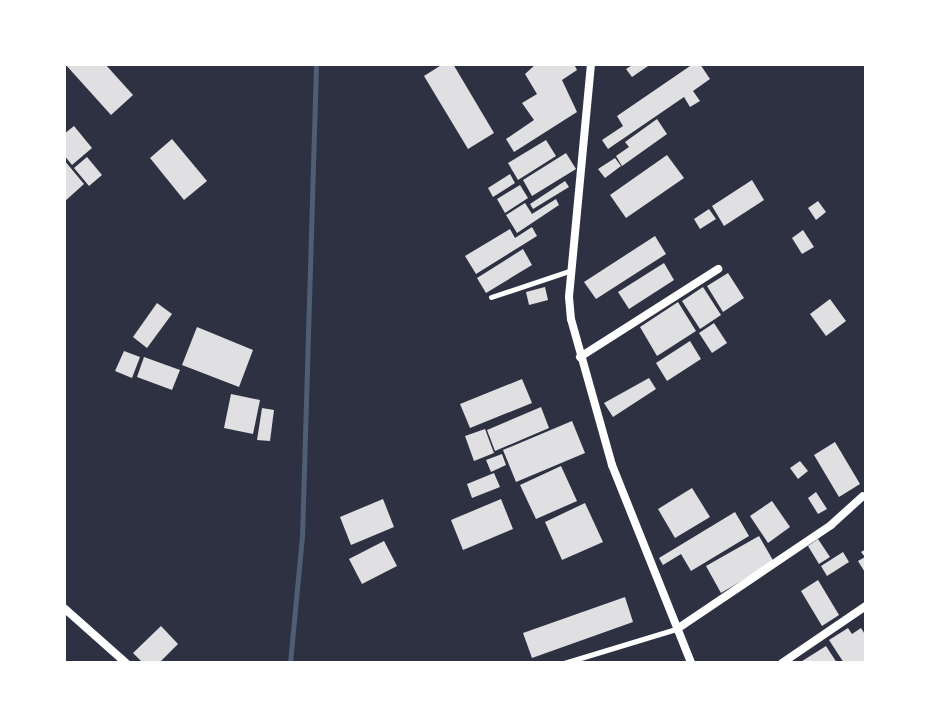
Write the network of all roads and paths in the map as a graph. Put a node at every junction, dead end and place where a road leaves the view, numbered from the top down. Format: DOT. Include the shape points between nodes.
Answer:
graph roads {
  1 [pos="591,64"];
  2 [pos="573,269"];
  3 [pos="718,269"];
  4 [pos="491,297"];
  5 [pos="580,357"];
  6 [pos="865,496"];
  7 [pos="866,606"];
  8 [pos="64,608"];
  9 [pos="677,629"];
  10 [pos="126,663"];
  11 [pos="564,663"];
  12 [pos="691,663"];
  13 [pos="782,663"];
  1 -- 2 [label="street"];
  2 -- 4 [label="lane"];
  2 -- 5 [label="street" via="571,319"];
  3 -- 5 [label="street"];
  5 -- 9 [label="street" via="612,465"];
  6 -- 9 [label="street" via="831,525"];
  7 -- 13 [label="street"];
  8 -- 10 [label="street"];
  9 -- 11 [label="lane"];
  9 -- 12 [label="street"];
}
